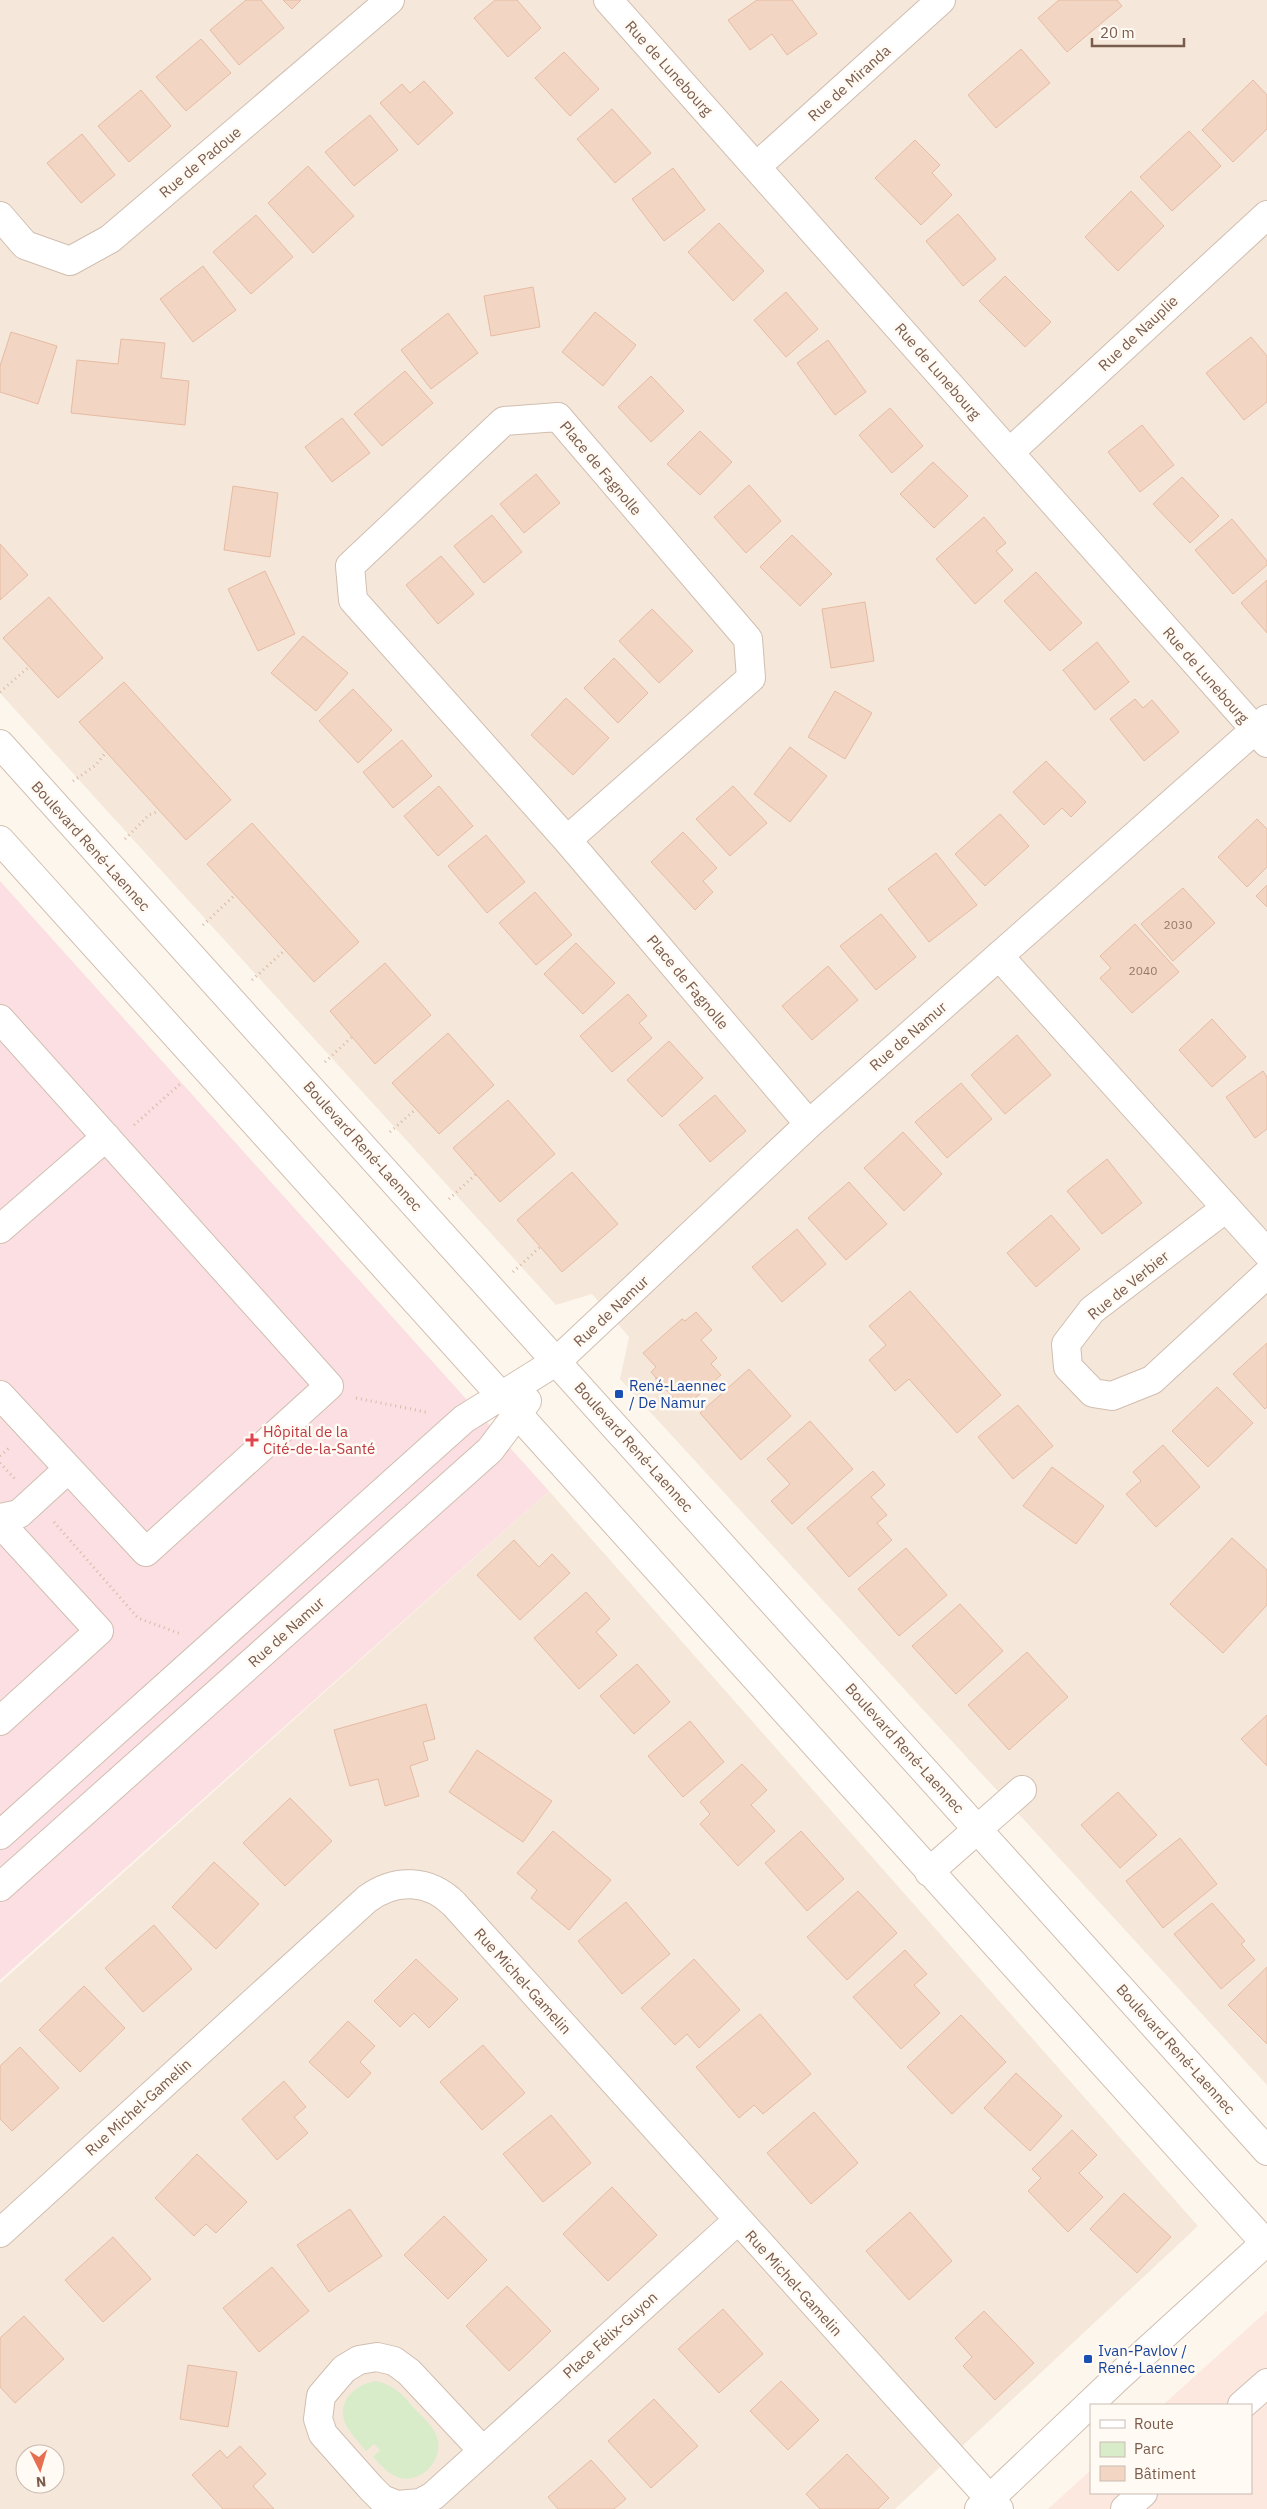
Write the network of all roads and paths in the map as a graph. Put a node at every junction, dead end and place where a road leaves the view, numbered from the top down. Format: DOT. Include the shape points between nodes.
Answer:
graph roads {
  1 [pos="390,0"];
  2 [pos="608,0"];
  3 [pos="941,0"];
  4 [pos="757,166"];
  5 [pos="1267,215"];
  6 [pos="0,216"];
  7 [pos="1010,452"];
  8 [pos="29,667"];
  9 [pos="0,692"];
  10 [pos="1263,731"];
  11 [pos="0,744"];
  12 [pos="106,752"];
  13 [pos="69,784"];
  14 [pos="159,811"];
  15 [pos="0,840"];
  16 [pos="567,840"];
  17 [pos="122,842"];
  18 [pos="235,895"];
  19 [pos="199,928"];
  20 [pos="285,950"];
  21 [pos="1000,956"];
  22 [pos="249,984"];
  23 [pos="0,1019"];
  24 [pos="352,1037"];
  25 [pos="322,1065"];
  26 [pos="184,1081"];
  27 [pos="416,1109"];
  28 [pos="140,1119"];
  29 [pos="809,1124"];
  30 [pos="386,1136"];
  31 [pos="106,1137"];
  32 [pos="476,1174"];
  33 [pos="446,1202"];
  34 [pos="1226,1208"];
  35 [pos="0,1229"];
  36 [pos="540,1247"];
  37 [pos="1267,1253"];
  38 [pos="510,1274"];
  39 [pos="1267,1274"];
  40 [pos="556,1362"];
  41 [pos="656,1378"];
  42 [pos="669,1392"];
  43 [pos="0,1395"];
  44 [pos="355,1398"];
  45 [pos="509,1406"];
  46 [pos="432,1414"];
  47 [pos="0,1463"];
  48 [pos="67,1470"];
  49 [pos="16,1480"];
  50 [pos="0,1518"];
  51 [pos="53,1521"];
  52 [pos="0,1523"];
  53 [pos="184,1635"];
  54 [pos="0,1721"];
  55 [pos="1022,1790"];
  56 [pos="4,1826"];
  57 [pos="978,1830"];
  58 [pos="33,1858"];
  59 [pos="929,1872"];
  60 [pos="0,1887"];
  61 [pos="1267,2151"];
  62 [pos="738,2220"];
  63 [pos="0,2233"];
  64 [pos="1266,2243"];
  65 [pos="1267,2383"];
  66 [pos="1091,2404"];
  67 [pos="1243,2404"];
  68 [pos="1090,2405"];
  69 [pos="483,2451"];
  70 [pos="1142,2494"];
  71 [pos="989,2506"];
  72 [pos="1125,2509"];
  1 -- 6 [label="street, Rue de Padoue" via="110,239 70,261 25,246"];
  2 -- 4 [label="street, Rue de Lunebourg"];
  3 -- 4 [label="street, Rue de Miranda"];
  4 -- 7 [label="street, Rue de Lunebourg"];
  5 -- 7 [label="street, Rue de Nauplie"];
  7 -- 10 [label="street, Rue de Lunebourg"];
  8 -- 9 [label="path"];
  10 -- 21 [label="street, Rue de Namur"];
  11 -- 40 [label="street, Boulevard René-Laennec"];
  12 -- 13 [label="path" via="96,765"];
  14 -- 17 [label="path" via="149,815"];
  15 -- 45 [label="street"];
  16 -- 16 [label="street, Place de Fagnolle" via="353,600 350,566 504,421 558,417 748,639 751,678"];
  16 -- 29 [label="street, Place de Fagnolle"];
  18 -- 19 [label="path"];
  20 -- 22 [label="path"];
  21 -- 29 [label="street, Rue de Namur"];
  21 -- 34 [label="street"];
  23 -- 31 [label="street"];
  24 -- 25 [label="path"];
  26 -- 28 [label="path"];
  27 -- 30 [label="path"];
  29 -- 40 [label="street, Rue de Namur"];
  31 -- 35 [label="street"];
  31 -- 48 [label="street" via="329,1386 146,1552"];
  32 -- 33 [label="path"];
  34 -- 37 [label="street"];
  34 -- 39 [label="street, Rue de Verbier" via="1092,1310 1066,1344 1068,1367 1093,1393 1112,1396 1152,1380"];
  36 -- 38 [label="path"];
  40 -- 45 [label="street, Rue de Namur"];
  40 -- 57 [label="street, Boulevard René-Laennec"];
  41 -- 42 [label="path"];
  43 -- 48 [label="street"];
  44 -- 46 [label="path"];
  45 -- 56 [label="street, Rue de Namur" via="459,1423"];
  45 -- 58 [label="street, Rue de Namur" via="490,1450"];
  45 -- 59 [label="street"];
  47 -- 49 [label="path"];
  48 -- 50 [label="street" via="19,1514"];
  51 -- 53 [label="path" via="138,1618"];
  52 -- 54 [label="street" via="99,1631"];
  55 -- 57 [label="street"];
  56 -- 58 [label="street"];
  57 -- 59 [label="street"];
  57 -- 61 [label="street, Boulevard René-Laennec"];
  58 -- 60 [label="street, Rue de Namur"];
  59 -- 64 [label="street"];
  62 -- 63 [label="street, Rue Michel-Gamelin" via="447,1896 428,1886 406,1883 385,1888 367,1899"];
  62 -- 69 [label="street, Place Félix-Guyon"];
  62 -- 71 [label="street, Rue Michel-Gamelin"];
  64 -- 66 [label="street"];
  65 -- 67 [label="street"];
  68 -- 71 [label="street"];
  69 -- 69 [label="street, Place Félix-Guyon" via="409,2372 394,2361 376,2357 359,2360 344,2369 321,2396 318,2419 323,2434 371,2488 389,2502 412,2506 427,2500"];
  70 -- 72 [label="street"];
}
